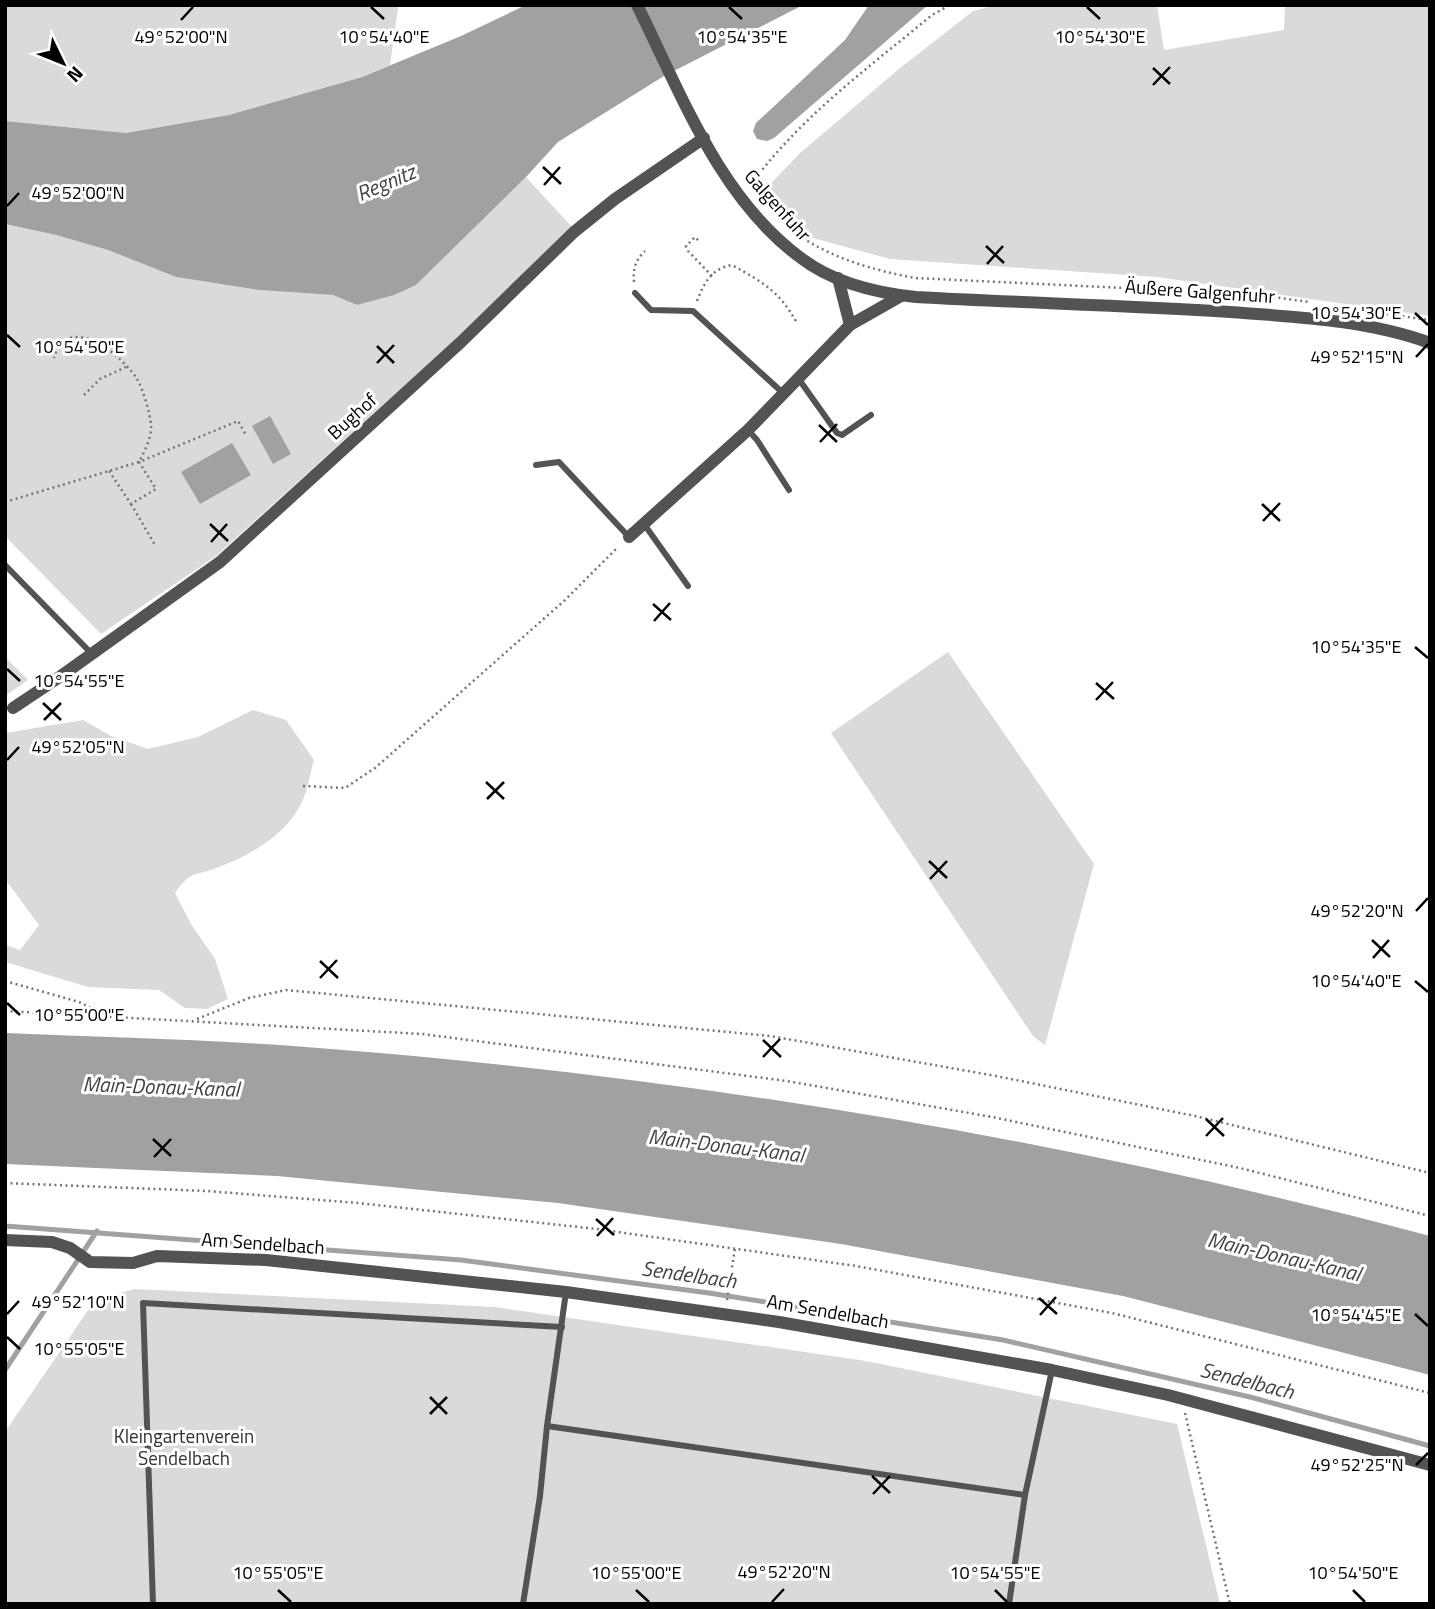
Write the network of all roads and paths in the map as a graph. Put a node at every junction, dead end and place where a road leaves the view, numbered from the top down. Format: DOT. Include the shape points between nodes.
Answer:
graph roads {
  1 [pos="637,5"];
  2 [pos="950,5"];
  3 [pos="704,138"];
  4 [pos="739,196"];
  5 [pos="792,230"];
  6 [pos="698,240"];
  7 [pos="645,251"];
  8 [pos="712,276"];
  9 [pos="838,278"];
  10 [pos="635,293"];
  11 [pos="901,296"];
  12 [pos="965,300"];
  13 [pos="1320,304"];
  14 [pos="693,311"];
  15 [pos="1375,312"];
  16 [pos="1430,320"];
  17 [pos="797,323"];
  18 [pos="850,325"];
  19 [pos="1430,343"];
  20 [pos="54,358"];
  21 [pos="126,367"];
  22 [pos="798,378"];
  23 [pos="783,393"];
  24 [pos="84,395"];
  25 [pos="872,415"];
  26 [pos="748,430"];
  27 [pos="246,435"];
  28 [pos="139,462"];
  29 [pos="536,465"];
  30 [pos="109,471"];
  31 [pos="789,491"];
  32 [pos="5,502"];
  33 [pos="131,504"];
  34 [pos="643,523"];
  35 [pos="629,537"];
  36 [pos="155,545"];
  37 [pos="5,565"];
  38 [pos="688,586"];
  39 [pos="92,654"];
  40 [pos="13,708"];
  41 [pos="303,786"];
  42 [pos="5,981"];
  43 [pos="5,1011"];
  44 [pos="104,1015"];
  45 [pos="194,1020"];
  46 [pos="1430,1173"];
  47 [pos="5,1183"];
  48 [pos="1430,1216"];
  49 [pos="5,1240"];
  50 [pos="735,1248"];
  51 [pos="566,1292"];
  52 [pos="726,1303"];
  53 [pos="562,1326"];
  54 [pos="1052,1370"];
  55 [pos="1430,1393"];
  56 [pos="1182,1399"];
  57 [pos="547,1426"];
  58 [pos="1430,1465"];
  59 [pos="1025,1495"];
  60 [pos="153,1604"];
  61 [pos="523,1604"];
  62 [pos="1009,1604"];
  63 [pos="1230,1604"];
  1 -- 3 [label="street, Galgenfuhr"];
  2 -- 4 [label="path" via="812,114"];
  3 -- 4 [label="street, Galgenfuhr"];
  3 -- 39 [label="street, Bughof" via="574,232 220,562"];
  4 -- 9 [label="street, Galgenfuhr" via="802,260"];
  5 -- 13 [label="path" via="842,258 876,271 915,278 1251,293"];
  6 -- 8 [label="path" via="695,237 688,251"];
  7 -- 10 [label="path" via="633,270"];
  8 -- 14 [label="path"];
  8 -- 17 [label="path" via="732,265 785,301"];
  9 -- 11 [label="street, Galgenfuhr"];
  9 -- 18 [label="street"];
  10 -- 14 [label="lane" via="651,310"];
  11 -- 12 [label="street, Galgenfuhr"];
  11 -- 18 [label="street"];
  12 -- 19 [label="street, Äußere Galgenfuhr" via="1304,318 1392,330"];
  14 -- 23 [label="lane"];
  15 -- 16 [label="path"];
  18 -- 22 [label="street"];
  20 -- 21 [label="path" via="60,344 87,338 104,346"];
  21 -- 24 [label="path" via="100,379"];
  21 -- 28 [label="path" via="138,380 152,427"];
  22 -- 23 [label="street"];
  22 -- 25 [label="lane" via="837,433 842,435"];
  23 -- 26 [label="street"];
  26 -- 31 [label="lane"];
  26 -- 34 [label="street"];
  27 -- 28 [label="path" via="238,421"];
  28 -- 30 [label="path"];
  28 -- 33 [label="path" via="156,489"];
  29 -- 35 [label="lane" via="559,462"];
  30 -- 32 [label="path"];
  30 -- 33 [label="path"];
  33 -- 36 [label="path"];
  34 -- 35 [label="street"];
  34 -- 38 [label="lane"];
  35 -- 41 [label="path" via="376,768 345,788"];
  37 -- 39 [label="lane"];
  39 -- 40 [label="street, Bughof"];
  42 -- 44 [label="path" via="79,1002"];
  43 -- 44 [label="path"];
  44 -- 45 [label="path"];
  45 -- 46 [label="path" via="249,998 286,990 770,1036 1195,1116"];
  45 -- 48 [label="path" via="422,1034 787,1081 1240,1168"];
  47 -- 50 [label="path" via="358,1203"];
  49 -- 51 [label="street, Am Sendelbach" via="52,1242 90,1262 133,1263 157,1256 266,1260"];
  50 -- 52 [label="path"];
  50 -- 55 [label="path" via="1112,1313"];
  51 -- 53 [label="lane"];
  51 -- 54 [label="street, Am Sendelbach" via="779,1322"];
  53 -- 57 [label="lane"];
  53 -- 60 [label="lane" via="143,1304"];
  54 -- 56 [label="street, Am Sendelbach"];
  54 -- 59 [label="lane"];
  56 -- 58 [label="street, Am Sendelbach"];
  56 -- 63 [label="path"];
  57 -- 59 [label="lane"];
  57 -- 61 [label="lane"];
  59 -- 62 [label="lane"];
}
